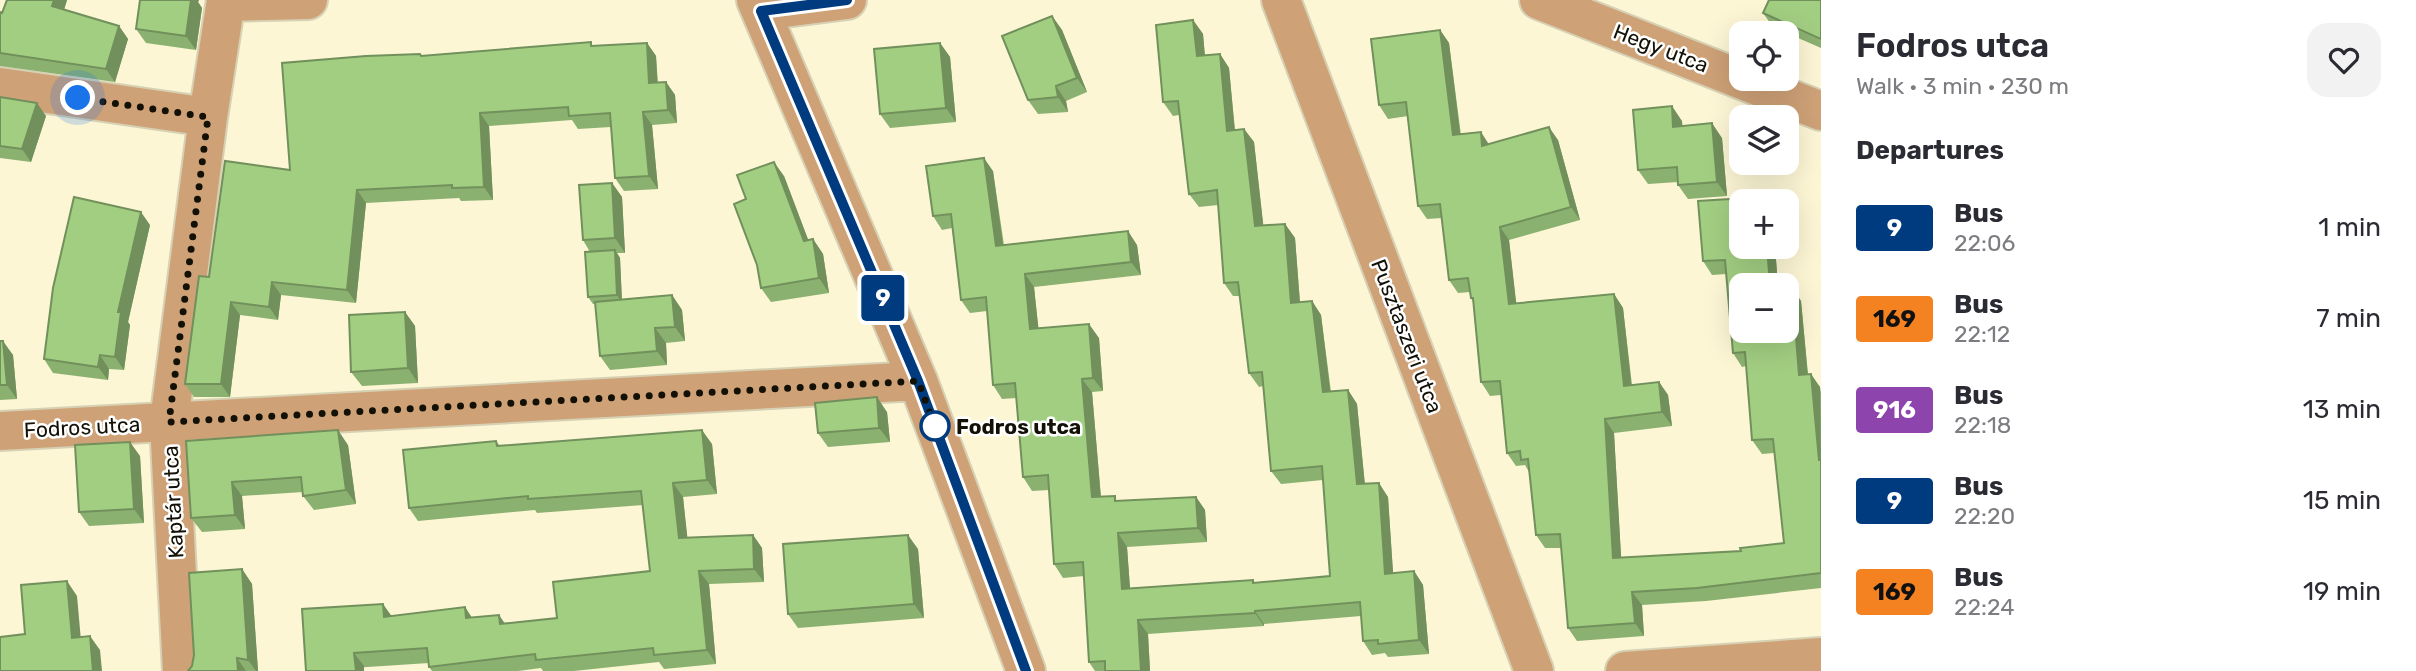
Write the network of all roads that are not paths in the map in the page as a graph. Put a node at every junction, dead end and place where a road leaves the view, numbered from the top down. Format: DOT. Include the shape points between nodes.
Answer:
graph roads {
  1 [pos="308,0"];
  2 [pos="846,0"];
  3 [pos="1281,0"];
  4 [pos="1539,0"];
  5 [pos="226,1"];
  6 [pos="759,6"];
  7 [pos="0,87"];
  8 [pos="208,117"];
  9 [pos="1817,120"];
  10 [pos="918,381"];
  11 [pos="169,422"];
  12 [pos="0,431"];
  13 [pos="1821,657"];
  14 [pos="182,671"];
  15 [pos="1026,671"];
  16 [pos="1534,671"];
  17 [pos="1625,671"];
  1 -- 5 [label="street"];
  2 -- 6 [label="street"];
  3 -- 16 [label="street, Pusztaszeri utca"];
  4 -- 9 [label="street, Hegy utca"];
  5 -- 8 [label="street, Kaptár utca"];
  6 -- 10 [label="street"];
  7 -- 8 [label="street"];
  8 -- 11 [label="street, Kaptár utca"];
  10 -- 11 [label="street, Fodros utca"];
  10 -- 15 [label="street"];
  11 -- 12 [label="street, Fodros utca"];
  11 -- 14 [label="street, Kaptár utca"];
  13 -- 17 [label="street"];
}
